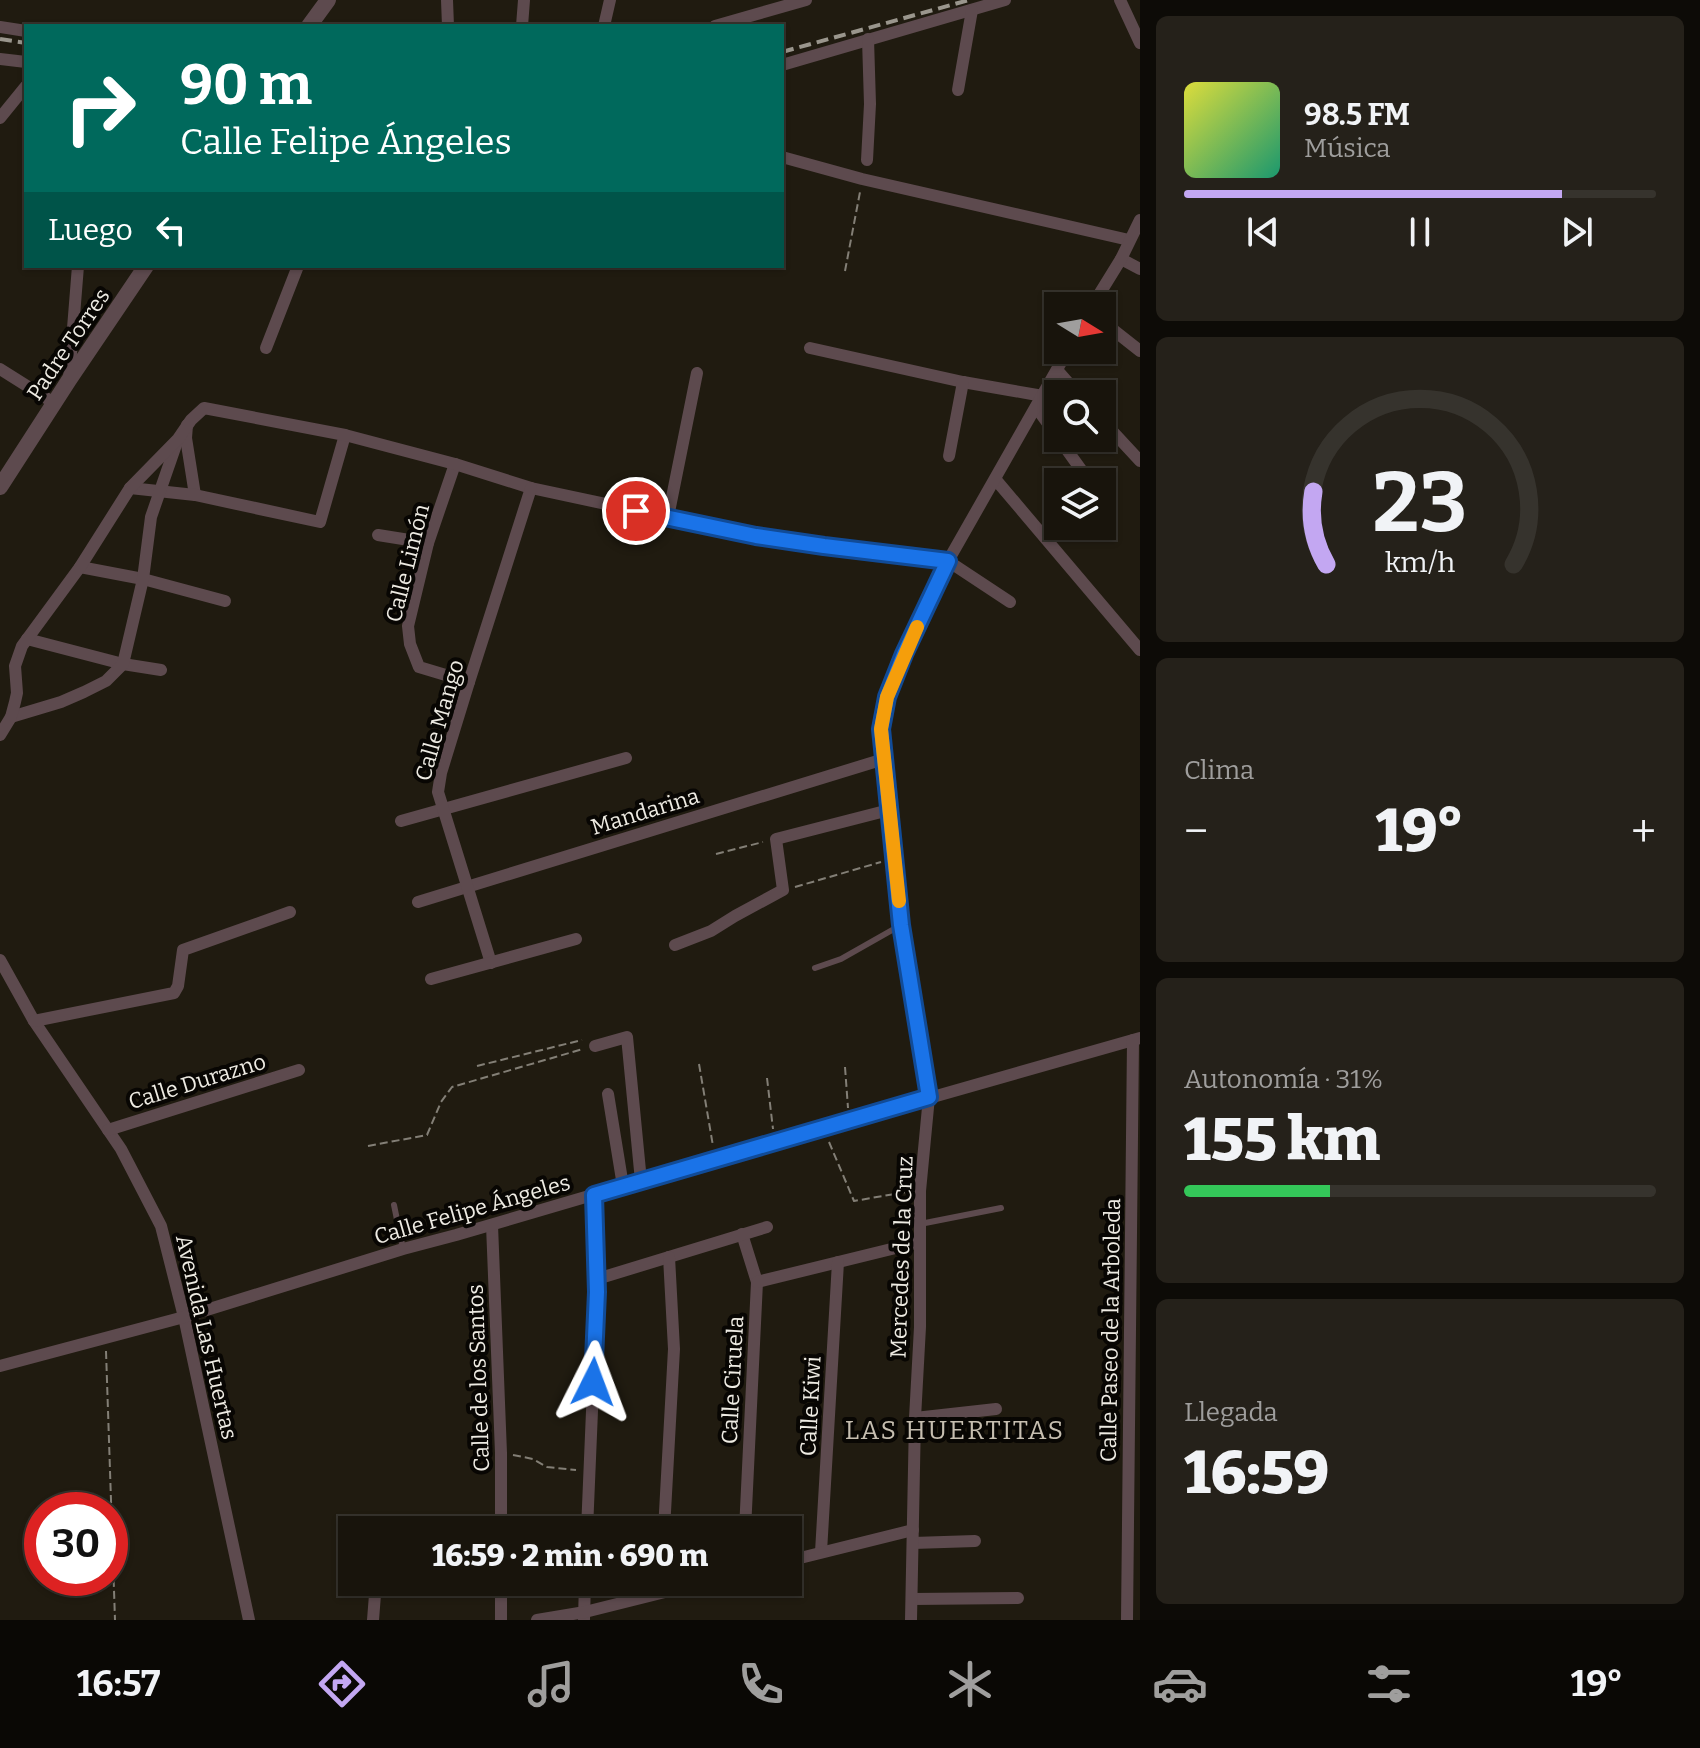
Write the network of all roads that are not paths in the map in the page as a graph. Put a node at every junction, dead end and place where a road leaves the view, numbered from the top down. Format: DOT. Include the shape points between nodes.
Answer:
graph roads {
  1 [pos="328,0"];
  2 [pos="447,0"];
  3 [pos="524,0"];
  4 [pos="610,0"];
  5 [pos="806,0"];
  6 [pos="1005,0"];
  7 [pos="1120,0"];
  8 [pos="972,10"];
  9 [pos="310,24"];
  10 [pos="448,24"];
  11 [pos="522,24"];
  12 [pos="604,24"];
  13 [pos="722,24"];
  14 [pos="0,27"];
  15 [pos="24,31"];
  16 [pos="868,39"];
  17 [pos="1140,43"];
  18 [pos="0,59"];
  19 [pos="24,62"];
  20 [pos="784,64"];
  21 [pos="24,88"];
  22 [pos="958,90"];
  23 [pos="0,118"];
  24 [pos="784,158"];
  25 [pos="867,160"];
  26 [pos="1140,220"];
  27 [pos="1129,240"];
  28 [pos="1121,259"];
  29 [pos="78,268"];
  30 [pos="145,268"];
  31 [pos="297,268"];
  32 [pos="1140,269"];
  33 [pos="1101,292"];
  34 [pos="1116,332"];
  35 [pos="266,348"];
  36 [pos="810,348"];
  37 [pos="1140,351"];
  38 [pos="1060,364"];
  39 [pos="0,369"];
  40 [pos="1057,370"];
  41 [pos="697,373"];
  42 [pos="69,380"];
  43 [pos="1066,380"];
  44 [pos="963,382"];
  45 [pos="1039,401"];
  46 [pos="54,403"];
  47 [pos="187,425"];
  48 [pos="345,435"];
  49 [pos="1116,435"];
  50 [pos="178,439"];
  51 [pos="949,456"];
  52 [pos="1140,461"];
  53 [pos="455,464"];
  54 [pos="1081,468"];
  55 [pos="2,477"];
  56 [pos="996,480"];
  57 [pos="130,488"];
  58 [pos="531,488"];
  59 [pos="158,492"];
  60 [pos="195,495"];
  61 [pos="668,517"];
  62 [pos="378,535"];
  63 [pos="428,543"];
  64 [pos="948,561"];
  65 [pos="80,567"];
  66 [pos="143,579"];
  67 [pos="225,601"];
  68 [pos="1010,602"];
  69 [pos="27,639"];
  70 [pos="1140,650"];
  71 [pos="123,664"];
  72 [pos="161,670"];
  73 [pos="469,682"];
  74 [pos="11,717"];
  75 [pos="0,735"];
  76 [pos="626,758"];
  77 [pos="884,759"];
  78 [pos="442,808"];
  79 [pos="889,810"];
  80 [pos="401,821"];
  81 [pos="465,886"];
  82 [pos="418,902"];
  83 [pos="290,912"];
  84 [pos="901,925"];
  85 [pos="576,939"];
  86 [pos="675,945"];
  87 [pos="0,960"];
  88 [pos="491,963"];
  89 [pos="815,968"];
  90 [pos="431,979"];
  91 [pos="34,1021"];
  92 [pos="1136,1039"];
  93 [pos="595,1046"];
  94 [pos="299,1070"];
  95 [pos="608,1094"];
  96 [pos="929,1097"];
  97 [pos="108,1130"];
  98 [pos="641,1181"];
  99 [pos="623,1186"];
  100 [pos="594,1195"];
  101 [pos="394,1205"];
  102 [pos="1001,1208"];
  103 [pos="920,1224"];
  104 [pos="492,1225"];
  105 [pos="767,1227"];
  106 [pos="742,1234"];
  107 [pos="920,1242"];
  108 [pos="403,1249"];
  109 [pos="669,1257"];
  110 [pos="838,1262"];
  111 [pos="597,1279"];
  112 [pos="757,1282"];
  113 [pos="184,1317"];
  114 [pos="0,1366"];
  115 [pos="996,1409"];
  116 [pos="915,1418"];
  117 [pos="501,1516"];
  118 [pos="587,1516"];
  119 [pos="665,1516"];
  120 [pos="746,1516"];
  121 [pos="913,1536"];
  122 [pos="975,1541"];
  123 [pos="821,1552"];
  124 [pos="802,1557"];
  125 [pos="1134,1565"];
  126 [pos="375,1596"];
  127 [pos="501,1596"];
  128 [pos="585,1596"];
  129 [pos="639,1596"];
  130 [pos="1018,1598"];
  131 [pos="912,1599"];
  132 [pos="584,1616"];
  133 [pos="249,1620"];
  134 [pos="373,1620"];
  135 [pos="501,1620"];
  136 [pos="537,1620"];
  137 [pos="911,1620"];
  138 [pos="1127,1620"];
  1 -- 9 [label="street"];
  2 -- 10 [label="street"];
  3 -- 11 [label="street"];
  4 -- 12 [label="street"];
  5 -- 13 [label="street"];
  6 -- 8 [label="street"];
  7 -- 17 [label="street"];
  8 -- 16 [label="street"];
  8 -- 22 [label="street"];
  14 -- 15 [label="street"];
  16 -- 20 [label="street"];
  16 -- 25 [label="street"];
  18 -- 19 [label="street"];
  21 -- 23 [label="street"];
  24 -- 27 [label="street"];
  26 -- 27 [label="street"];
  27 -- 28 [label="street"];
  28 -- 32 [label="street"];
  28 -- 33 [label="street"];
  29 -- 42 [label="street"];
  30 -- 42 [label="street, Padre Torres"];
  31 -- 35 [label="street"];
  34 -- 37 [label="street"];
  36 -- 44 [label="street"];
  38 -- 40 [label="street, Mercedes de la Cruz"];
  39 -- 46 [label="street"];
  40 -- 43 [label="street"];
  40 -- 45 [label="street, Mercedes de la Cruz"];
  41 -- 61 [label="street"];
  42 -- 46 [label="street, Padre Torres"];
  44 -- 45 [label="street"];
  44 -- 51 [label="street"];
  45 -- 54 [label="street"];
  45 -- 56 [label="street, Mercedes de la Cruz"];
  46 -- 55 [label="street, Padre Torres"];
  47 -- 48 [label="street" via="204,408"];
  47 -- 50 [label="street"];
  47 -- 60 [label="street"];
  48 -- 53 [label="street"];
  48 -- 60 [label="street" via="320,522"];
  49 -- 52 [label="street"];
  50 -- 57 [label="street"];
  50 -- 59 [label="street"];
  53 -- 58 [label="street"];
  53 -- 63 [label="street, Calle Limón"];
  56 -- 64 [label="street, Mercedes de la Cruz"];
  56 -- 70 [label="street"];
  57 -- 59 [label="street"];
  57 -- 65 [label="street"];
  58 -- 61 [label="street"];
  58 -- 73 [label="street, Calle Mango"];
  59 -- 60 [label="street"];
  59 -- 66 [label="street"];
  61 -- 64 [label="street" via="769,538"];
  62 -- 63 [label="street"];
  63 -- 73 [label="street, Calle Limón" via="408,626 410,644 419,667"];
  64 -- 68 [label="street"];
  64 -- 77 [label="street, Mercedes de la Cruz" via="887,697 881,729"];
  65 -- 66 [label="street"];
  65 -- 69 [label="street"];
  66 -- 67 [label="street"];
  66 -- 71 [label="street"];
  69 -- 71 [label="street"];
  69 -- 74 [label="street" via="15,666 17,693"];
  71 -- 72 [label="street"];
  71 -- 74 [label="street" via="84,692"];
  73 -- 78 [label="street, Calle Mango" via="441,773"];
  74 -- 75 [label="street"];
  76 -- 78 [label="street"];
  77 -- 79 [label="street, Mercedes de la Cruz"];
  77 -- 81 [label="street, Mandarina"];
  78 -- 80 [label="street"];
  78 -- 81 [label="street, Calle Mango"];
  79 -- 84 [label="street, Mercedes de la Cruz"];
  79 -- 86 [label="street" via="776,839 783,890"];
  81 -- 82 [label="street, Mandarina"];
  81 -- 88 [label="street, Calle Mango"];
  83 -- 91 [label="street" via="183,950 174,993"];
  84 -- 89 [label="lane"];
  84 -- 96 [label="street, Mercedes de la Cruz"];
  85 -- 88 [label="street"];
  87 -- 91 [label="street, Avenida Las Huertas"];
  88 -- 90 [label="street"];
  91 -- 97 [label="street, Avenida Las Huertas"];
  92 -- 96 [label="street, Calle Felipe Ángeles"];
  92 -- 125 [label="street, Calle Paseo de la Arboleda"];
  93 -- 98 [label="street" via="627,1037"];
  94 -- 97 [label="street, Calle Durazno"];
  95 -- 99 [label="street"];
  96 -- 98 [label="street, Calle Felipe Ángeles"];
  96 -- 103 [label="street, Mercedes de la Cruz"];
  97 -- 113 [label="street, Avenida Las Huertas" via="161,1226"];
  98 -- 99 [label="street, Calle Felipe Ángeles"];
  99 -- 100 [label="street, Calle Felipe Ángeles"];
  100 -- 104 [label="street, Calle Felipe Ángeles"];
  100 -- 111 [label="street"];
  101 -- 108 [label="lane"];
  102 -- 103 [label="lane"];
  103 -- 107 [label="street, Mercedes de la Cruz"];
  104 -- 108 [label="street, Calle Felipe Ángeles"];
  104 -- 117 [label="street, Calle de los Santos"];
  105 -- 106 [label="street"];
  106 -- 109 [label="street"];
  106 -- 112 [label="street, Calle Ciruela"];
  107 -- 110 [label="street"];
  107 -- 116 [label="street, Mercedes de la Cruz"];
  108 -- 113 [label="street, Calle Felipe Ángeles"];
  109 -- 111 [label="street"];
  109 -- 119 [label="street" via="674,1349"];
  110 -- 112 [label="street"];
  110 -- 123 [label="street, Calle Kiwi"];
  111 -- 118 [label="street"];
  112 -- 120 [label="street, Calle Ciruela"];
  113 -- 114 [label="street, Calle Felipe Ángeles"];
  113 -- 133 [label="street, Avenida Las Huertas"];
  115 -- 116 [label="street"];
  116 -- 121 [label="street, Mercedes de la Cruz"];
  121 -- 122 [label="street"];
  121 -- 123 [label="street"];
  121 -- 131 [label="street, Mercedes de la Cruz"];
  123 -- 124 [label="street"];
  125 -- 138 [label="street, Calle Paseo de la Arboleda"];
  126 -- 134 [label="street"];
  127 -- 135 [label="street"];
  128 -- 132 [label="street"];
  129 -- 132 [label="street"];
  130 -- 131 [label="street"];
  131 -- 137 [label="street, Mercedes de la Cruz"];
  132 -- 136 [label="street"];
}
